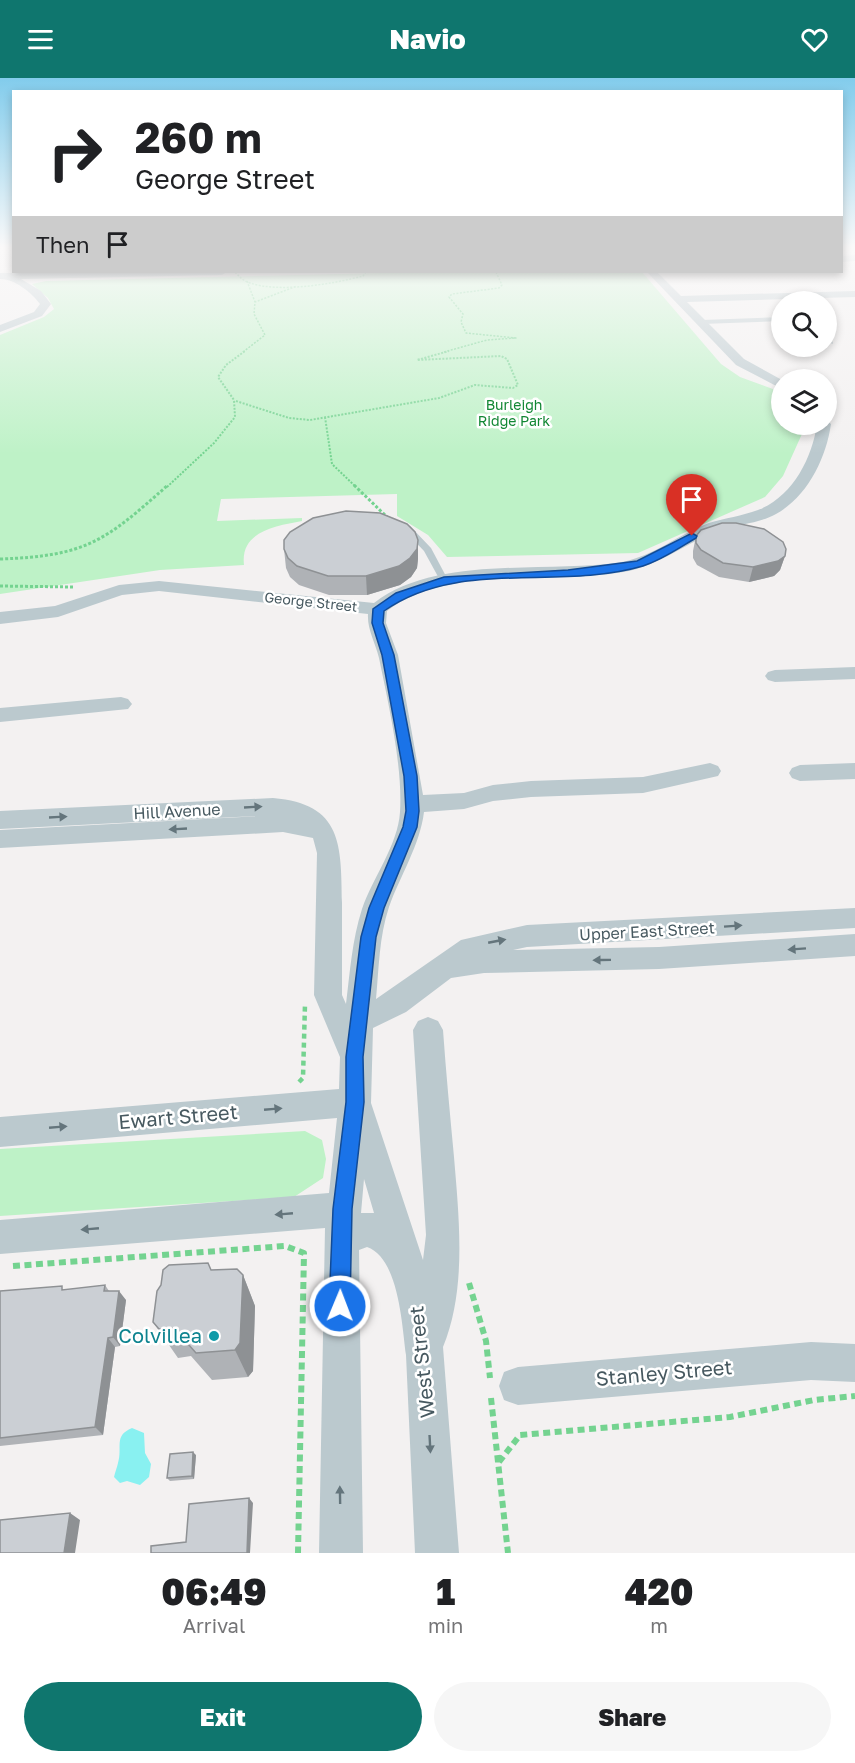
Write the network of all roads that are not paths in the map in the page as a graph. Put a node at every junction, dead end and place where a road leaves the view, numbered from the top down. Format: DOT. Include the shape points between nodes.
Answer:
graph roads {
  1 [pos="31,317"];
  2 [pos="697,317"];
  3 [pos="771,319"];
  4 [pos="702,322"];
  5 [pos="0,329"];
  6 [pos="771,380"];
  7 [pos="821,435"];
  8 [pos="391,521"];
  9 [pos="444,580"];
  10 [pos="378,609"];
  11 [pos="0,618"];
  12 [pos="855,673"];
  13 [pos="775,676"];
  14 [pos="121,704"];
  15 [pos="0,715"];
  16 [pos="710,771"];
  17 [pos="855,771"];
  18 [pos="800,773"];
  19 [pos="412,804"];
  20 [pos="0,820"];
  21 [pos="0,838"];
  22 [pos="328,853"];
  23 [pos="855,918"];
  24 [pos="855,945"];
  25 [pos="447,968"];
  26 [pos="359,1021"];
  27 [pos="428,1030"];
  28 [pos="355,1057"];
  29 [pos="355,1102"];
  30 [pos="0,1132"];
  31 [pos="379,1176"];
  32 [pos="342,1225"];
  33 [pos="0,1237"];
  34 [pos="405,1258"];
  35 [pos="855,1350"];
  36 [pos="425,1355"];
  37 [pos="811,1360"];
  38 [pos="855,1363"];
  39 [pos="518,1386"];
  40 [pos="341,1553"];
  41 [pos="437,1553"];
  1 -- 5 [label="street"];
  2 -- 4 [label="street"];
  3 -- 4 [label="lane"];
  4 -- 6 [label="street" via="744,366"];
  7 -- 9 [label="street, George Street" via="813,463 800,483 774,508 707,529 652,560 568,573"];
  8 -- 9 [label="lane" via="419,539"];
  9 -- 10 [label="street, George Street" via="400,595"];
  10 -- 11 [label="street, George Street" via="159,586 119,590 58,611"];
  10 -- 19 [label="street, West Street" via="377,623 388,655"];
  12 -- 13 [label="street"];
  14 -- 15 [label="street"];
  16 -- 19 [label="street" via="628,786 531,789 464,801"];
  17 -- 18 [label="street"];
  19 -- 26 [label="street, West Street" via="410,827 371,923"];
  20 -- 22 [label="street, Hill Avenue, one-way" via="277,806 321,825 327,836"];
  22 -- 21 [label="street, Hill Avenue, one-way" via="314,832 288,823"];
  22 -- 28 [label="street, Hill Avenue" via="328,995"];
  25 -- 23 [label="street, Upper East Street, one-way" via="471,948 517,937"];
  24 -- 25 [label="street, Upper East Street, one-way" via="659,958 484,962"];
  25 -- 26 [label="street, Upper East Street" via="396,1003"];
  26 -- 28 [label="street, West Street"];
  27 -- 36 [label="street" via="443,1236"];
  28 -- 29 [label="street, West Street"];
  30 -- 29 [label="street, Ewart Street, one-way"];
  29 -- 31 [label="street, West Street"];
  29 -- 32 [label="street, West Street"];
  31 -- 32 [label="street"];
  31 -- 34 [label="street, West Street"];
  32 -- 33 [label="street, one-way"];
  32 -- 34 [label="street" via="356,1230 371,1229 390,1240"];
  40 -- 32 [label="street, West Street, one-way"];
  34 -- 36 [label="street, West Street"];
  35 -- 37 [label="street, Stanley Street"];
  36 -- 41 [label="street, West Street, one-way"];
  37 -- 38 [label="street, Stanley Street"];
  37 -- 39 [label="street, Stanley Street"];
}
